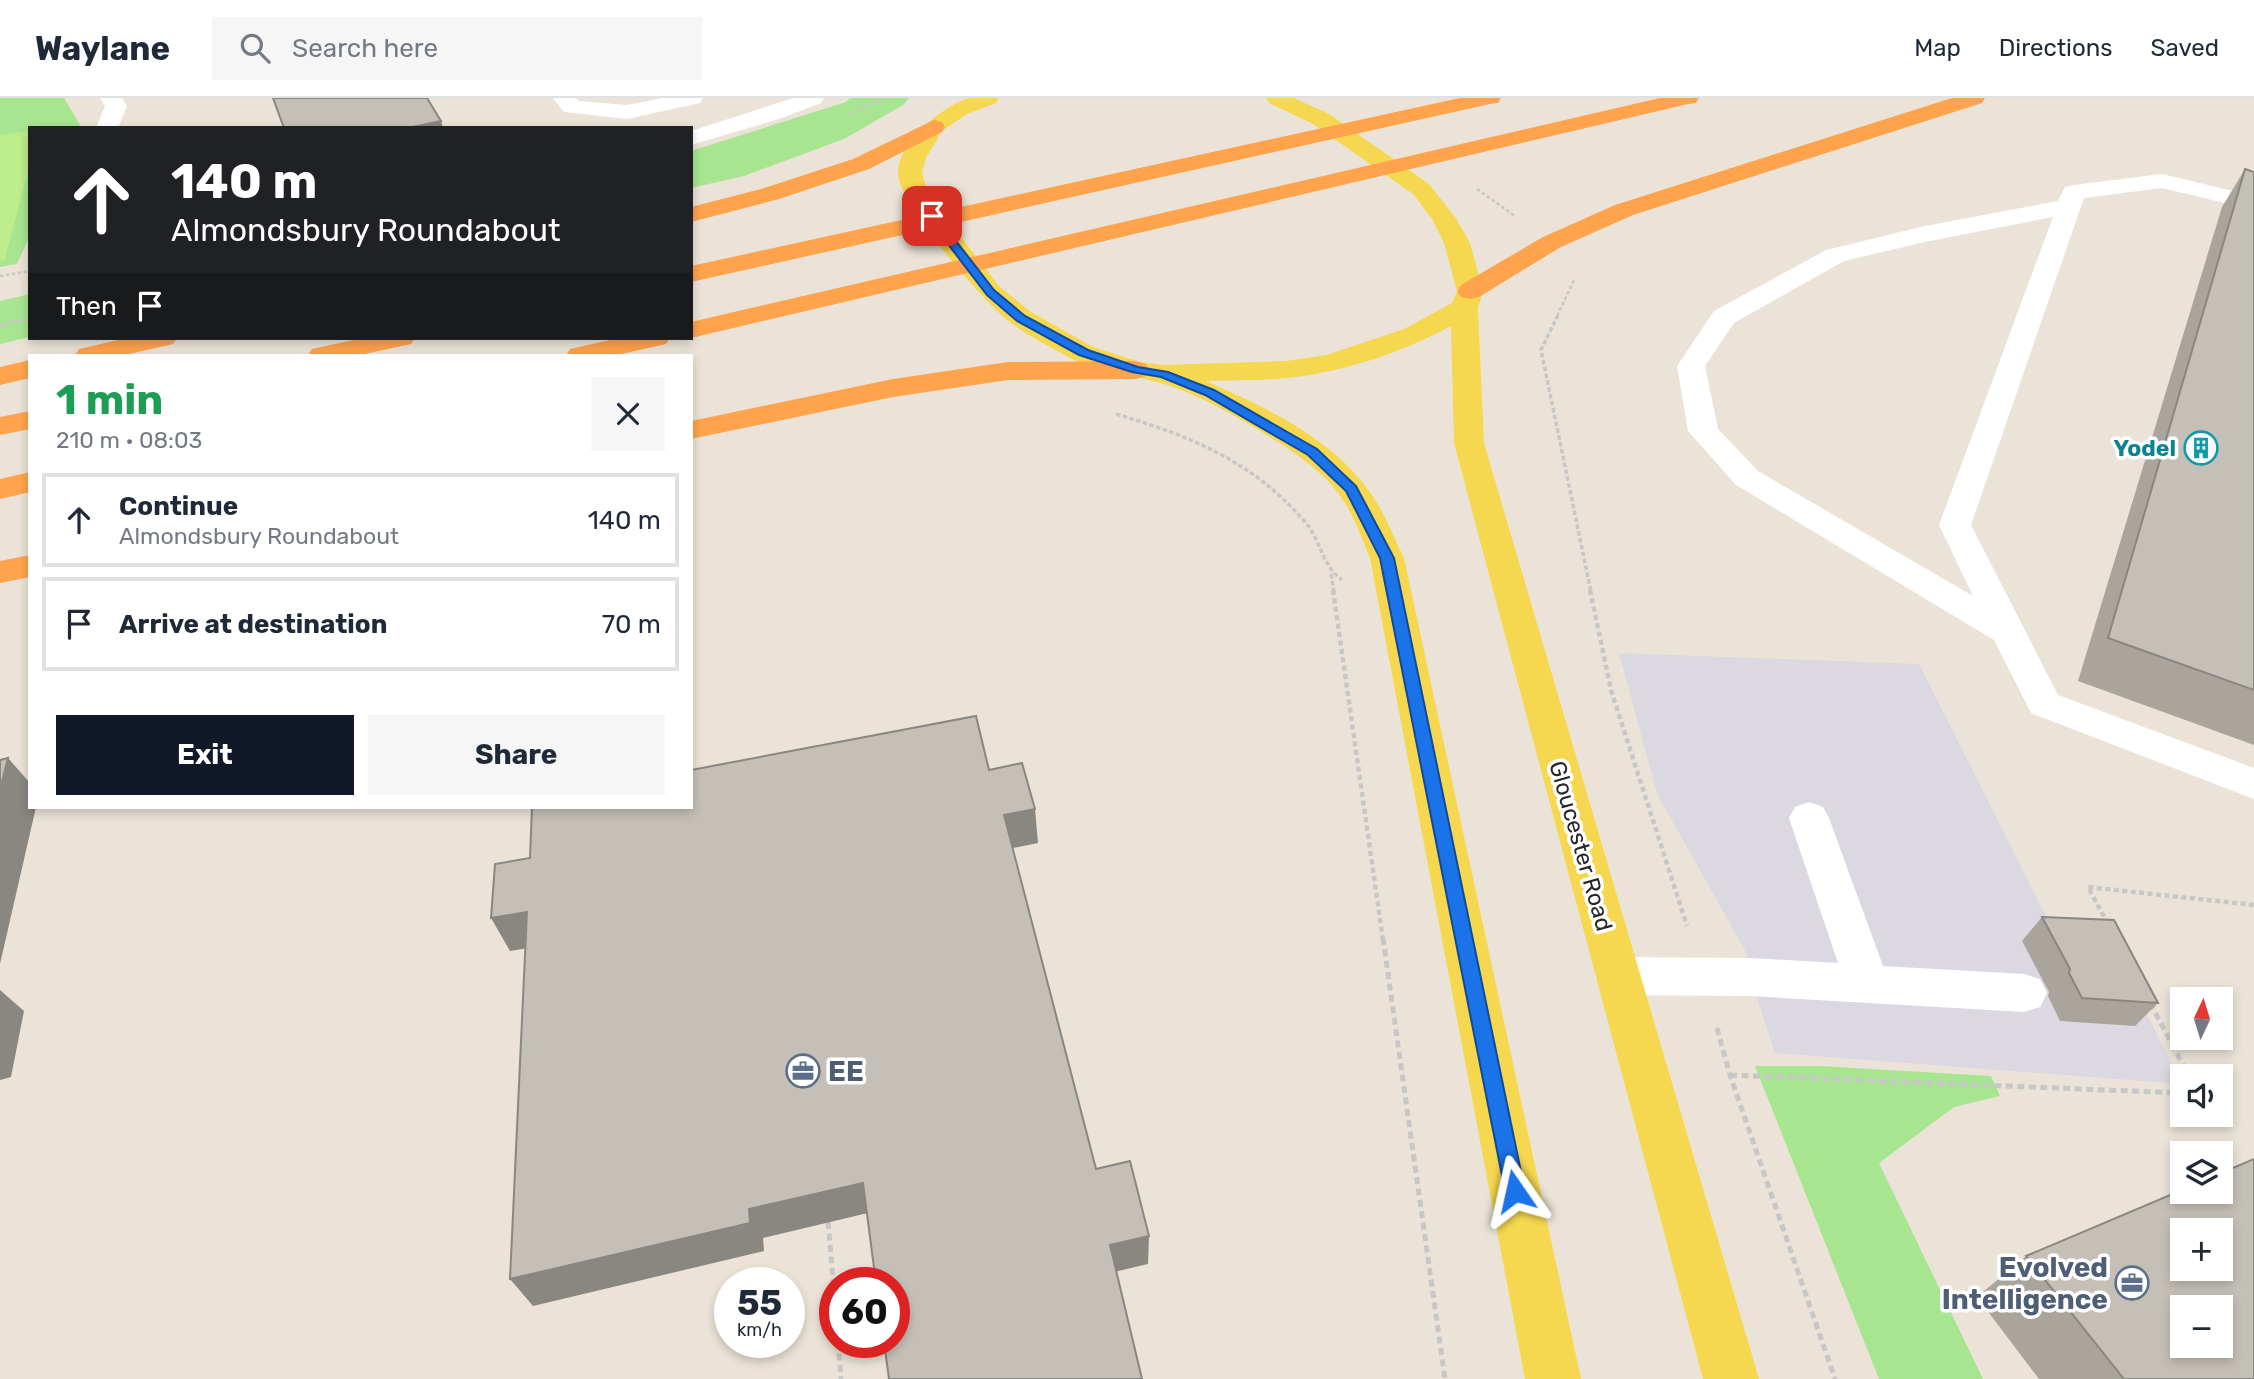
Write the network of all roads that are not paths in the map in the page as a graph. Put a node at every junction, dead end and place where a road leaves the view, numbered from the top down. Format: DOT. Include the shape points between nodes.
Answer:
graph roads {
  1 [pos="111,98"];
  2 [pos="564,98"];
  3 [pos="692,98"];
  4 [pos="813,98"];
  5 [pos="988,98"];
  6 [pos="1277,98"];
  7 [pos="1490,98"];
  8 [pos="1688,98"];
  9 [pos="1974,98"];
  10 [pos="963,104"];
  11 [pos="108,126"];
  12 [pos="934,127"];
  13 [pos="693,137"];
  14 [pos="2254,203"];
  15 [pos="2068,207"];
  16 [pos="693,214"];
  17 [pos="693,274"];
  18 [pos="1467,299"];
  19 [pos="693,330"];
  20 [pos="154,340"];
  21 [pos="392,340"];
  22 [pos="647,340"];
  23 [pos="93,354"];
  24 [pos="327,354"];
  25 [pos="584,354"];
  26 [pos="28,369"];
  27 [pos="1150,372"];
  28 [pos="0,376"];
  29 [pos="28,420"];
  30 [pos="0,426"];
  31 [pos="693,430"];
  32 [pos="28,482"];
  33 [pos="0,489"];
  34 [pos="28,566"];
  35 [pos="0,572"];
  36 [pos="2008,632"];
  37 [pos="2254,784"];
  38 [pos="1809,818"];
  39 [pos="1617,976"];
  40 [pos="1867,982"];
  41 [pos="2024,993"];
  42 [pos="1553,1379"];
  43 [pos="1731,1379"];
  1 -- 11 [label="lane" via="116,106"];
  2 -- 3 [label="lane" via="572,107 627,112"];
  4 -- 13 [label="lane"];
  5 -- 10 [label="main road"];
  6 -- 18 [label="main road, Gloucester Road" via="1321,119 1421,189 1457,243"];
  7 -- 17 [label="highway"];
  8 -- 19 [label="highway"];
  9 -- 18 [label="highway" via="1624,210 1552,242"];
  10 -- 12 [label="main road"];
  12 -- 16 [label="highway" via="861,164"];
  12 -- 27 [label="main road" via="910,173 917,197 990,292 1021,318 1083,353"];
  14 -- 15 [label="lane" via="2162,181 2074,192"];
  15 -- 36 [label="lane" via="1955,525"];
  15 -- 36 [label="lane" via="1835,255 1724,317 1691,366 1703,431 1746,478"];
  18 -- 27 [label="main road" via="1415,335 1331,363 1286,370"];
  18 -- 39 [label="main road, Gloucester Road" via="1469,443"];
  20 -- 23 [label="highway"];
  21 -- 24 [label="highway"];
  22 -- 25 [label="highway"];
  26 -- 28 [label="highway"];
  27 -- 31 [label="highway" via="1008,371 893,388"];
  27 -- 42 [label="main road" via="1209,393 1313,452 1351,489 1387,558"];
  29 -- 30 [label="highway"];
  32 -- 33 [label="highway"];
  34 -- 35 [label="highway"];
  36 -- 37 [label="lane" via="2044,704"];
  38 -- 40 [label="lane"];
  39 -- 40 [label="lane"];
  39 -- 43 [label="main road, Gloucester Road"];
  40 -- 41 [label="lane"];
}
